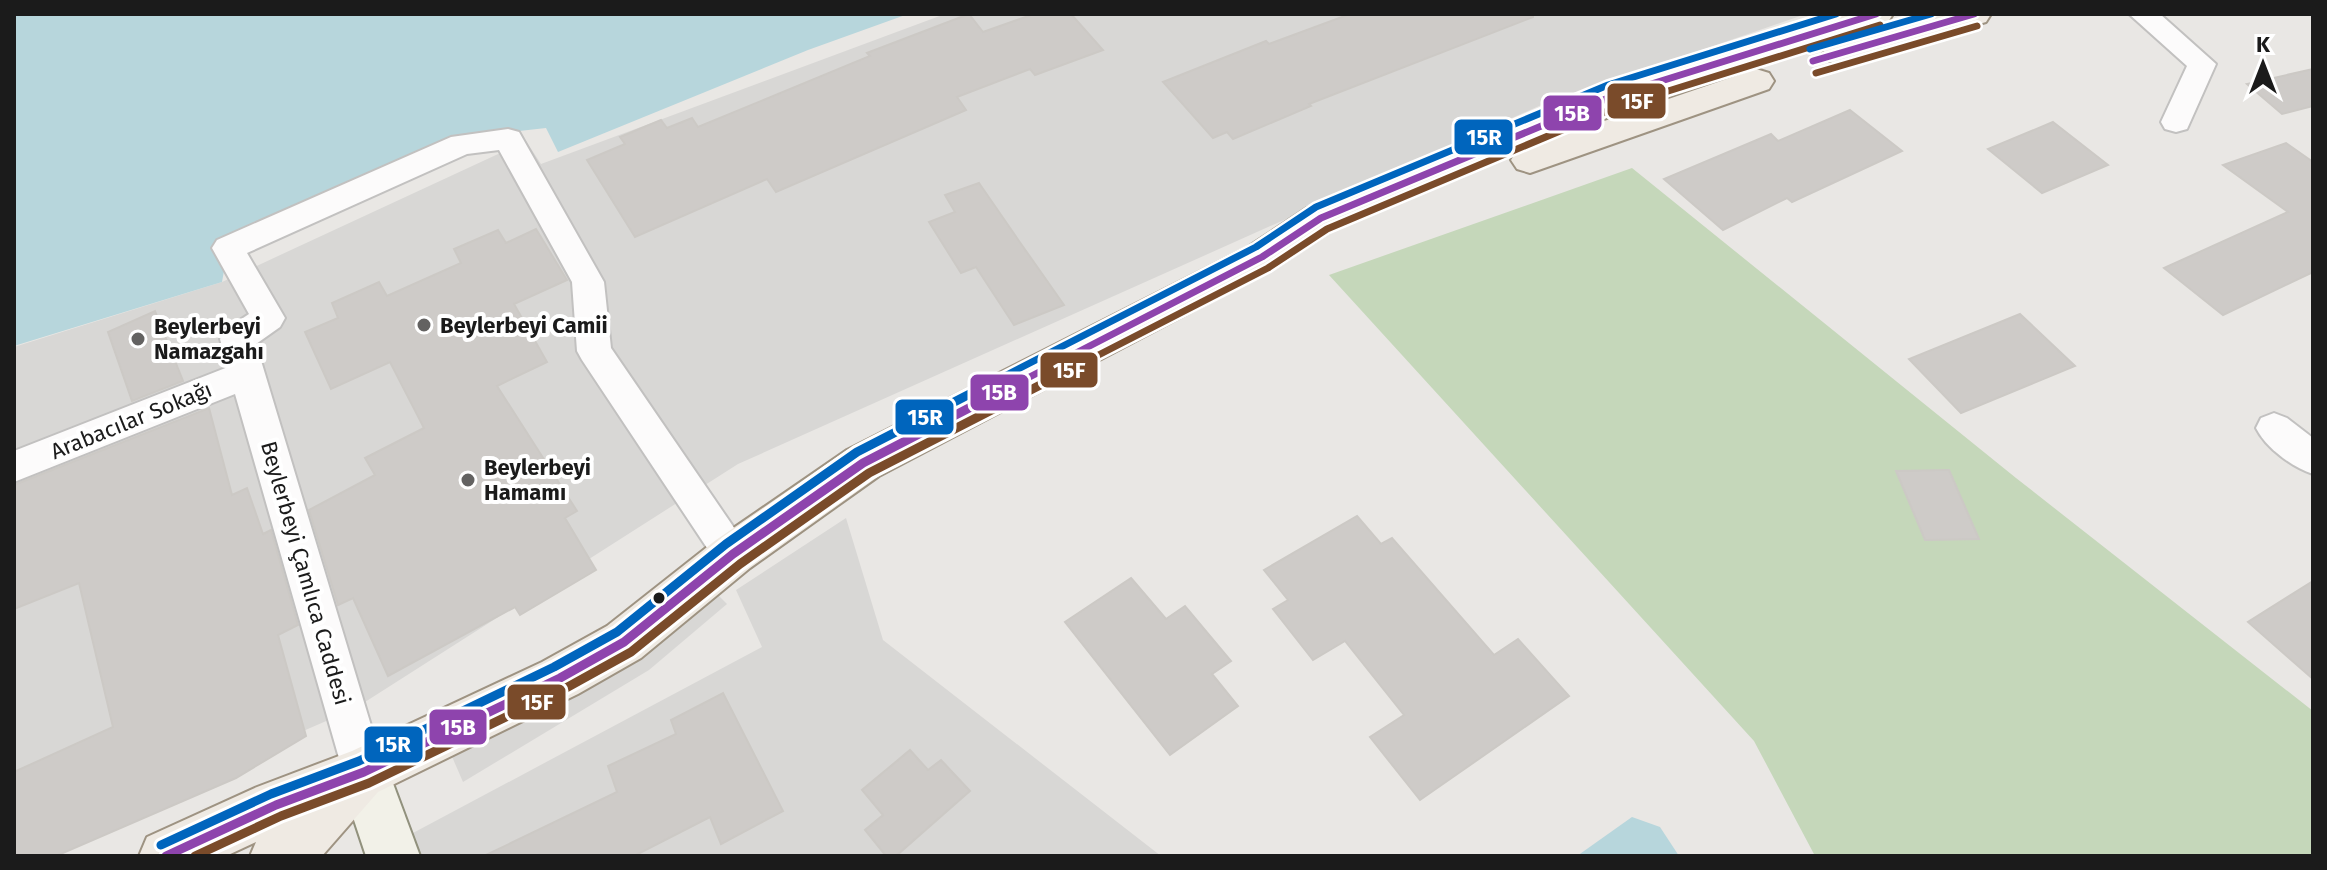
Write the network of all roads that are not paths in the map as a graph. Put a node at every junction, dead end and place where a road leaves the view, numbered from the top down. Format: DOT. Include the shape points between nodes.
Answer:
graph roads {
  1 [pos="1876,14"];
  2 [pos="1974,14"];
  3 [pos="2143,14"];
  4 [pos="2176,122"];
  5 [pos="1262,257"];
  6 [pos="248,374"];
  7 [pos="2274,428"];
  8 [pos="2313,459"];
  9 [pos="14,467"];
  10 [pos="733,554"];
  11 [pos="364,772"];
  12 [pos="166,856"];
  13 [pos="277,856"];
  14 [pos="393,856"];
  1 -- 5 [label="main road" via="1613,96 1321,218"];
  2 -- 5 [label="main road" via="1807,62 1488,175 1334,242"];
  3 -- 4 [label="street" via="2202,64"];
  5 -- 10 [label="main road" via="863,463"];
  6 -- 9 [label="street, Arabacılar Sokağı"];
  6 -- 10 [label="street, Beylerbeyi Çamlıca Caddesi" via="237,339 268,318 228,248 462,144 508,139 588,282 594,351"];
  6 -- 11 [label="street, Beylerbeyi Çamlıca Caddesi"];
  7 -- 8 [label="street"];
  10 -- 11 [label="main road" via="624,642"];
  11 -- 12 [label="main road"];
  11 -- 13 [label="main road" via="292,849"];
  11 -- 14 [label="main road"];
}
